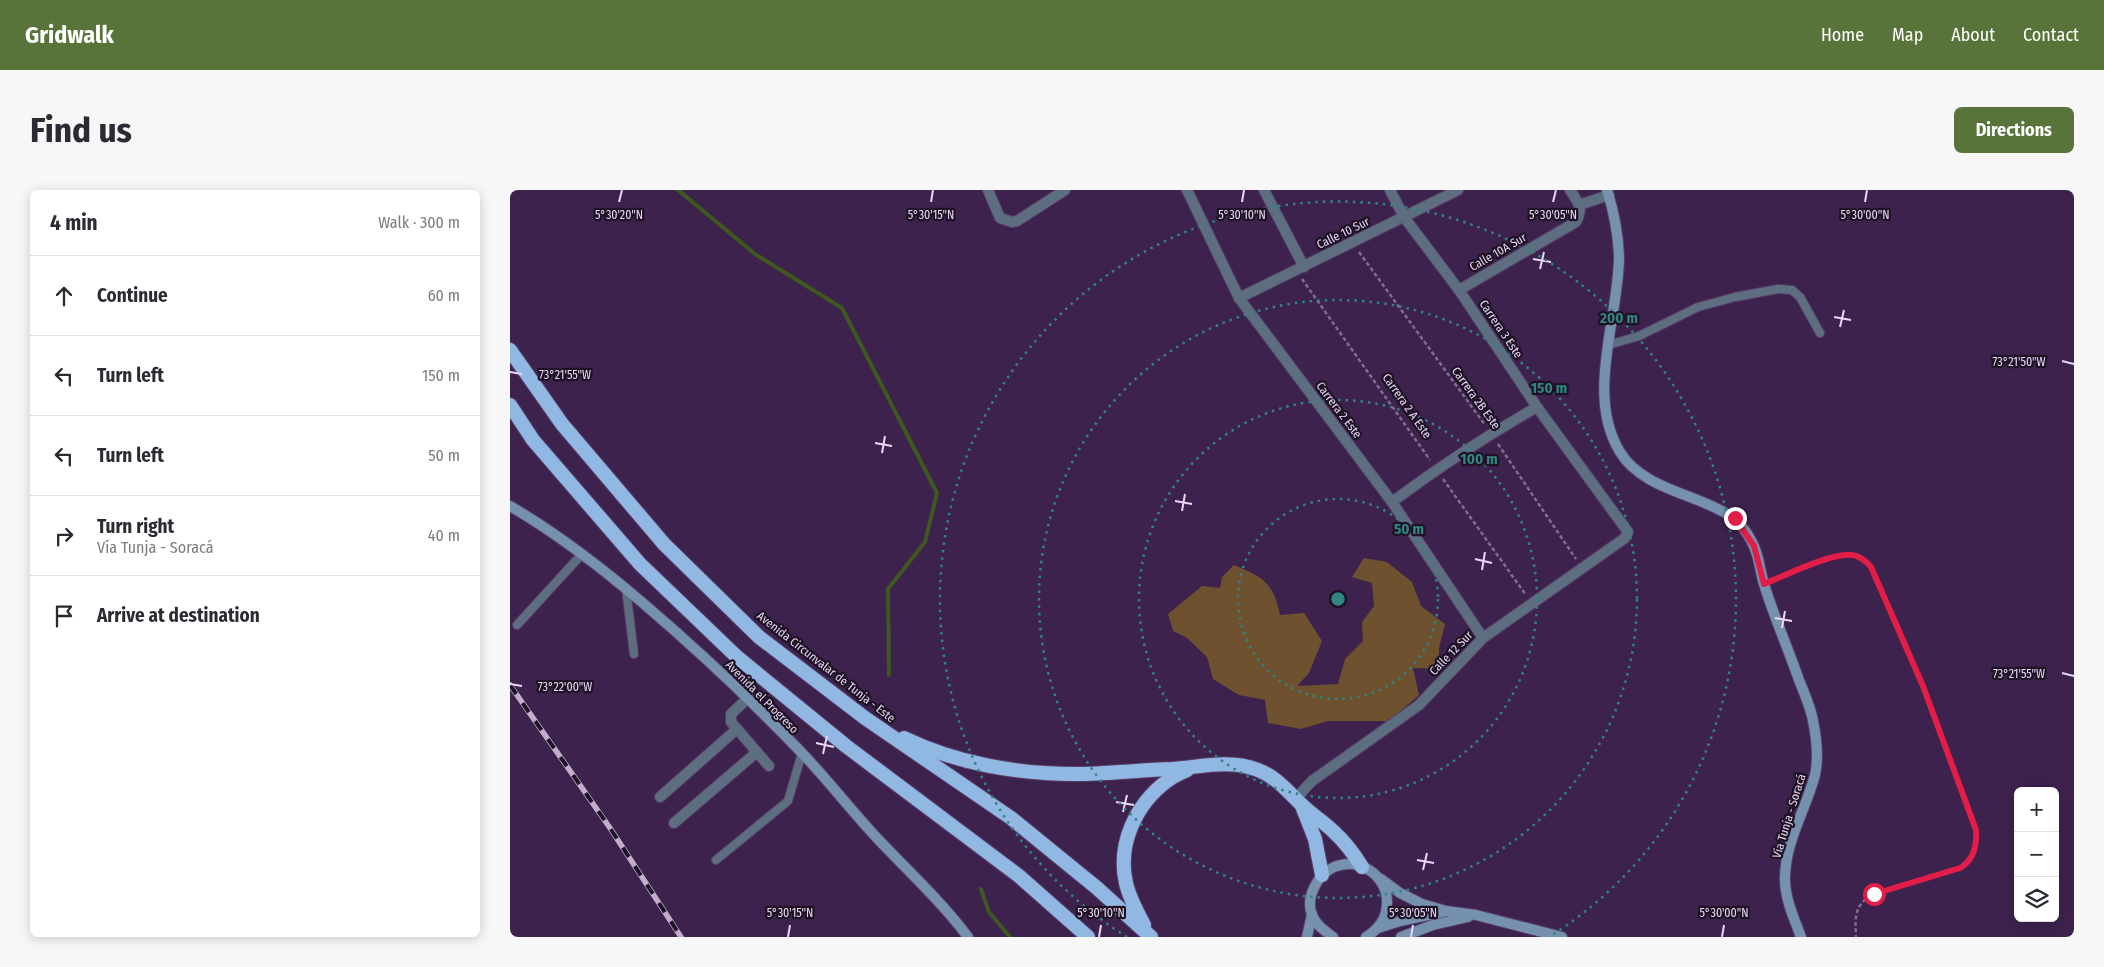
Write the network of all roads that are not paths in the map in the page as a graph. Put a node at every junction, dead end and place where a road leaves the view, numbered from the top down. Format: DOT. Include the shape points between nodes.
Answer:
graph roads {
  1 [pos="988,190"];
  2 [pos="1065,190"];
  3 [pos="1187,190"];
  4 [pos="1264,190"];
  5 [pos="1390,190"];
  6 [pos="1458,190"];
  7 [pos="1570,190"];
  8 [pos="1608,192"];
  9 [pos="1579,205"];
  10 [pos="1404,217"];
  11 [pos="1300,268"];
  12 [pos="1459,290"];
  13 [pos="1239,298"];
  14 [pos="1820,333"];
  15 [pos="1608,345"];
  16 [pos="510,350"];
  17 [pos="510,405"];
  18 [pos="1538,407"];
  19 [pos="1392,502"];
  20 [pos="510,506"];
  21 [pos="1628,532"];
  22 [pos="582,554"];
  23 [pos="626,589"];
  24 [pos="517,625"];
  25 [pos="1483,638"];
  26 [pos="634,654"];
  27 [pos="748,698"];
  28 [pos="865,718"];
  29 [pos="737,729"];
  30 [pos="757,752"];
  31 [pos="802,754"];
  32 [pos="769,766"];
  33 [pos="1192,768"];
  34 [pos="660,797"];
  35 [pos="1299,801"];
  36 [pos="674,822"];
  37 [pos="716,860"];
  38 [pos="1362,867"];
  39 [pos="1322,875"];
  40 [pos="1381,878"];
  41 [pos="1446,911"];
  42 [pos="1312,914"];
  43 [pos="1476,915"];
  44 [pos="1378,928"];
  45 [pos="1149,935"];
  46 [pos="968,937"];
  47 [pos="1088,937"];
  48 [pos="1308,937"];
  49 [pos="1333,937"];
  50 [pos="1366,937"];
  51 [pos="1402,937"];
  52 [pos="1562,937"];
  53 [pos="1801,937"];
  1 -- 2 [label="street" via="1000,218 1012,222"];
  3 -- 13 [label="street, Carrera 2 Este"];
  4 -- 11 [label="street"];
  5 -- 10 [label="street, Carrera 3 Este"];
  6 -- 10 [label="street, Calle 10 Sur"];
  7 -- 9 [label="street"];
  8 -- 9 [label="street"];
  8 -- 15 [label="main road, Vía Tunja - Soracá" via="1616,219 1619,258"];
  9 -- 12 [label="street, Calle 10A Sur" via="1580,214 1576,222"];
  10 -- 11 [label="street, Calle 10 Sur"];
  10 -- 12 [label="street, Carrera 3 Este"];
  11 -- 13 [label="street, Calle 10 Sur"];
  12 -- 18 [label="street, Carrera 3 Este"];
  13 -- 19 [label="street, Carrera 2 Este"];
  14 -- 15 [label="lane" via="1800,296 1792,290 1778,289 1698,307 1638,336"];
  15 -- 53 [label="main road, Vía Tunja - Soracá" via="1605,402 1610,430 1620,453 1656,484 1735,518 1754,546 1764,584 1812,715 1816,739 1815,774 1793,836 1785,877 1786,894"];
  16 -- 28 [label="highway, Avenida Circunvalar de Tunja - Este" via="562,424 664,544 759,637"];
  17 -- 47 [label="highway" via="533,440 640,564 736,657 846,746 1019,876"];
  18 -- 19 [label="street" via="1490,433"];
  18 -- 21 [label="street, Carrera 3 Este"];
  19 -- 25 [label="street, Carrera 2 Este"];
  20 -- 22 [label="main road, Avenida el Progreso"];
  21 -- 25 [label="street, Calle 12 Sur" via="1625,538"];
  22 -- 23 [label="main road, Avenida el Progreso"];
  22 -- 24 [label="lane"];
  23 -- 26 [label="lane"];
  23 -- 27 [label="main road, Avenida el Progreso"];
  25 -- 35 [label="street, Calle 12 Sur" via="1419,705 1312,780"];
  27 -- 29 [label="street" via="731,714 730,722"];
  27 -- 31 [label="main road, Avenida el Progreso"];
  28 -- 33 [label="highway" via="922,745 966,760 1019,771 1074,774"];
  28 -- 45 [label="highway, Avenida Circunvalar de Tunja - Este" via="1011,818"];
  29 -- 30 [label="street"];
  29 -- 34 [label="street"];
  30 -- 32 [label="street"];
  30 -- 36 [label="street"];
  31 -- 37 [label="lane" via="788,801"];
  31 -- 46 [label="main road, Avenida el Progreso"];
  33 -- 35 [label="highway" via="1236,764 1258,770 1279,782"];
  33 -- 45 [label="highway" via="1168,780 1154,792 1131,824 1124,852 1125,882"];
  35 -- 38 [label="highway" via="1336,833"];
  35 -- 39 [label="highway" via="1315,839"];
  38 -- 39 [label="main road" via="1350,864 1335,866"];
  38 -- 40 [label="main road"];
  39 -- 42 [label="main road" via="1313,893"];
  40 -- 41 [label="main road" via="1400,893"];
  40 -- 44 [label="main road" via="1388,895 1387,913"];
  41 -- 43 [label="main road"];
  41 -- 44 [label="main road"];
  42 -- 48 [label="main road"];
  42 -- 49 [label="main road" via="1321,928"];
  43 -- 51 [label="main road" via="1433,925"];
  43 -- 52 [label="main road"];
  44 -- 50 [label="main road"];
}
